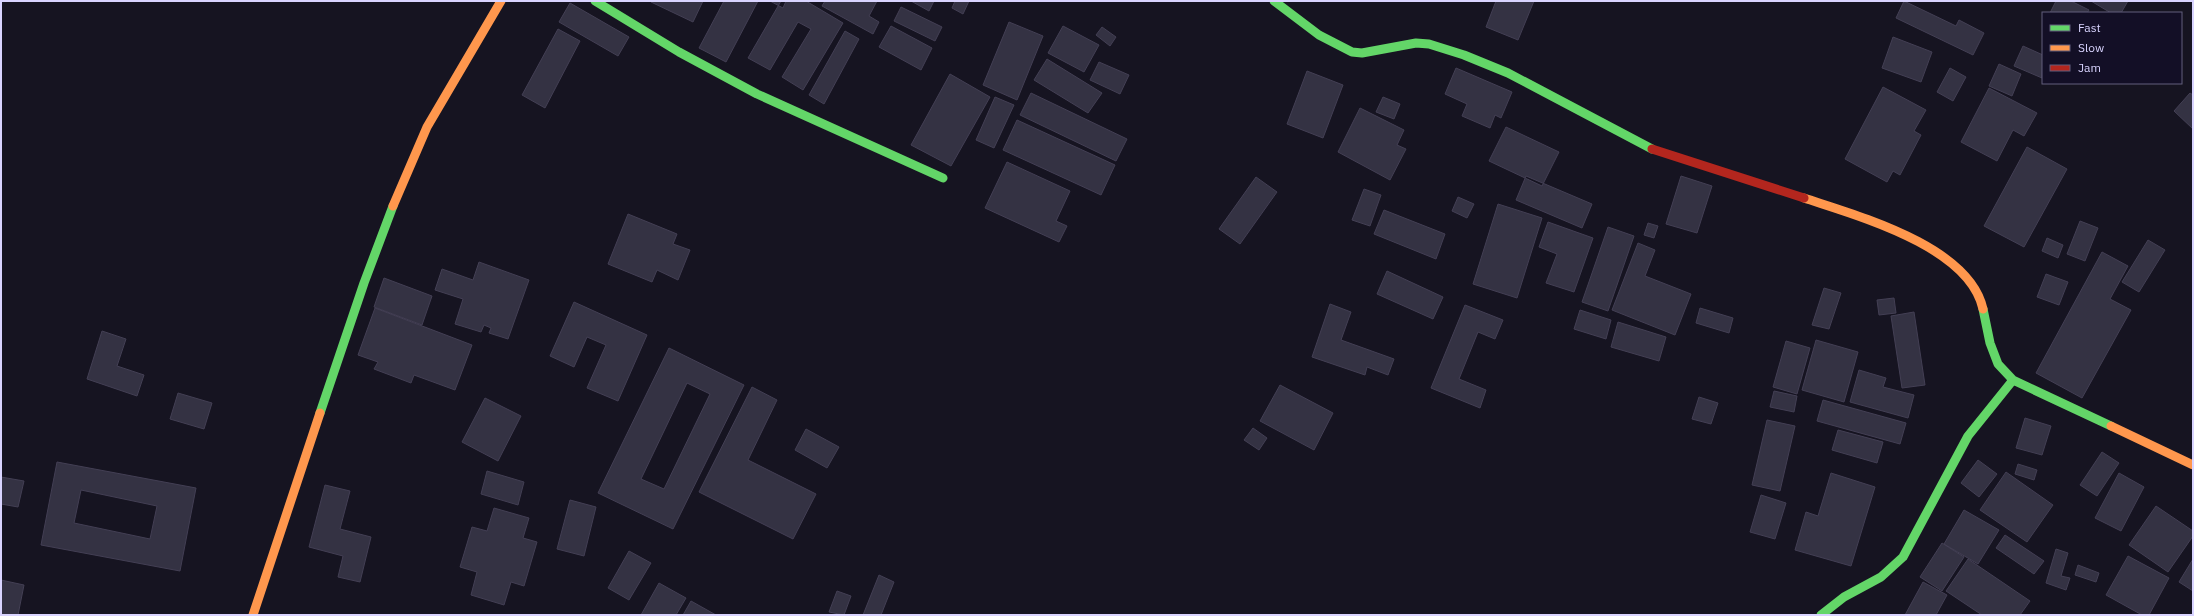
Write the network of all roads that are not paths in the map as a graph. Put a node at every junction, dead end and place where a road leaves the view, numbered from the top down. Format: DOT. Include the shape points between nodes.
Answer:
graph roads {
  1 [pos="501,1"];
  2 [pos="595,1"];
  3 [pos="1274,1"];
  4 [pos="943,178"];
  5 [pos="2013,380"];
  6 [pos="2193,465"];
  7 [pos="253,615"];
  8 [pos="1821,615"];
  1 -- 7 [label="street" via="427,127 395,200 361,291"];
  2 -- 4 [label="street" via="731,81"];
  3 -- 5 [label="street" via="1319,35 1352,52 1362,53 1416,43 1430,44 1464,55 1508,73 1648,148 1880,223 1931,249 1972,282 1980,296 1990,343 1998,364"];
  5 -- 6 [label="street"];
  5 -- 8 [label="street" via="1968,436 1902,557 1881,578 1844,597"];
}
